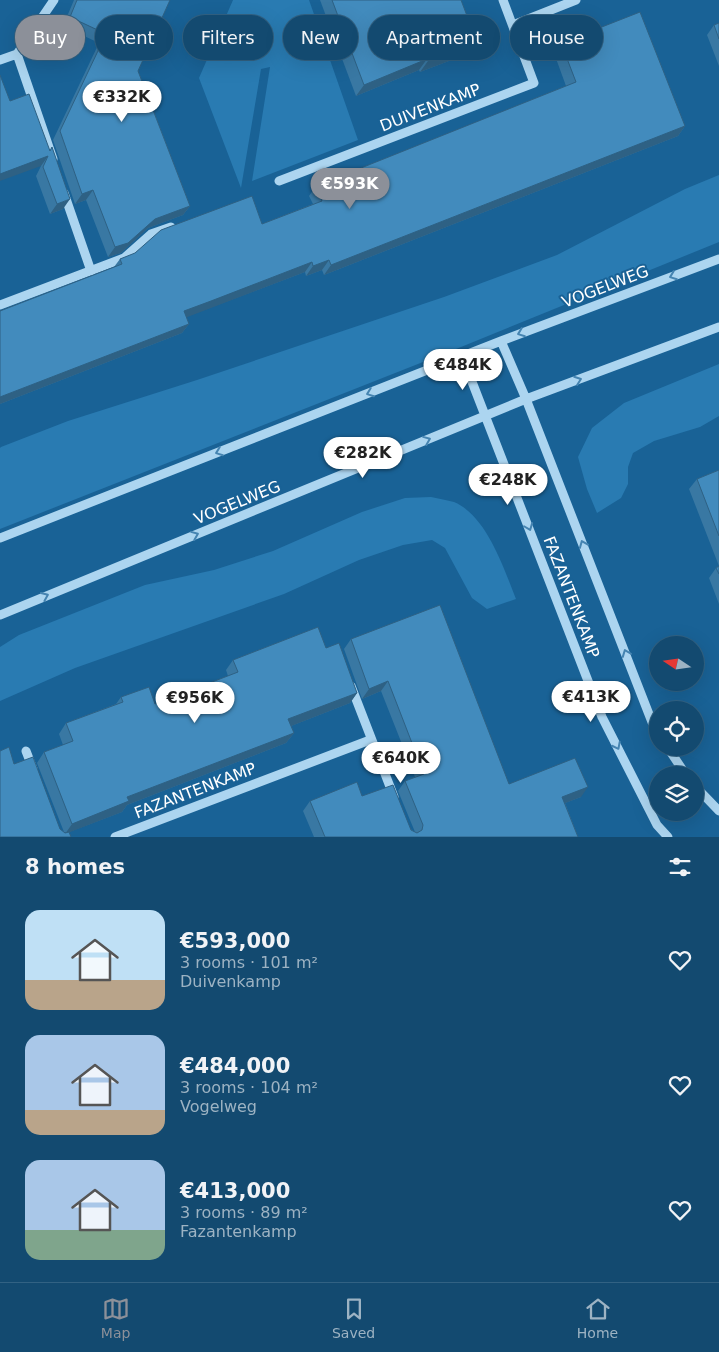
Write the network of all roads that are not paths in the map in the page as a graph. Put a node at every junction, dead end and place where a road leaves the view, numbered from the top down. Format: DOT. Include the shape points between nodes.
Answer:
graph roads {
  1 [pos="54,0"];
  2 [pos="503,0"];
  3 [pos="576,0"];
  4 [pos="44,15"];
  5 [pos="538,15"];
  6 [pos="510,19"];
  7 [pos="15,55"];
  8 [pos="0,60"];
  9 [pos="19,60"];
  10 [pos="525,60"];
  11 [pos="56,167"];
  12 [pos="279,181"];
  13 [pos="62,186"];
  14 [pos="178,224"];
  15 [pos="719,259"];
  16 [pos="91,270"];
  17 [pos="0,304"];
  18 [pos="719,328"];
  19 [pos="501,341"];
  20 [pos="462,356"];
  21 [pos="526,399"];
  22 [pos="486,416"];
  23 [pos="0,538"];
  24 [pos="0,615"];
  25 [pos="347,676"];
  26 [pos="649,714"];
  27 [pos="370,740"];
  28 [pos="26,751"];
  29 [pos="36,777"];
  30 [pos="704,795"];
  31 [pos="396,802"];
  32 [pos="719,811"];
  33 [pos="116,837"];
  34 [pos="668,837"];
  1 -- 4 [label="street"];
  2 -- 6 [label="street, DUIVENKAMP"];
  3 -- 5 [label="street"];
  7 -- 8 [label="street"];
  9 -- 11 [label="street"];
  10 -- 12 [label="street, DUIVENKAMP" via="534,83"];
  13 -- 16 [label="street"];
  14 -- 16 [label="street" via="151,234 124,258"];
  15 -- 19 [label="street, VOGELWEG, one-way"];
  16 -- 17 [label="street"];
  21 -- 18 [label="street, VOGELWEG, one-way"];
  19 -- 20 [label="street, VOGELWEG"];
  19 -- 21 [label="street"];
  20 -- 22 [label="street"];
  20 -- 23 [label="street, VOGELWEG, one-way"];
  21 -- 22 [label="street, VOGELWEG"];
  26 -- 21 [label="street, FAZANTENKAMP, one-way"];
  24 -- 22 [label="street, VOGELWEG, one-way"];
  22 -- 34 [label="street, FAZANTENKAMP, one-way" via="602,717 657,825"];
  25 -- 27 [label="street"];
  27 -- 31 [label="street"];
  27 -- 33 [label="street, FAZANTENKAMP"];
  28 -- 29 [label="street"];
  30 -- 32 [label="street"];
}
